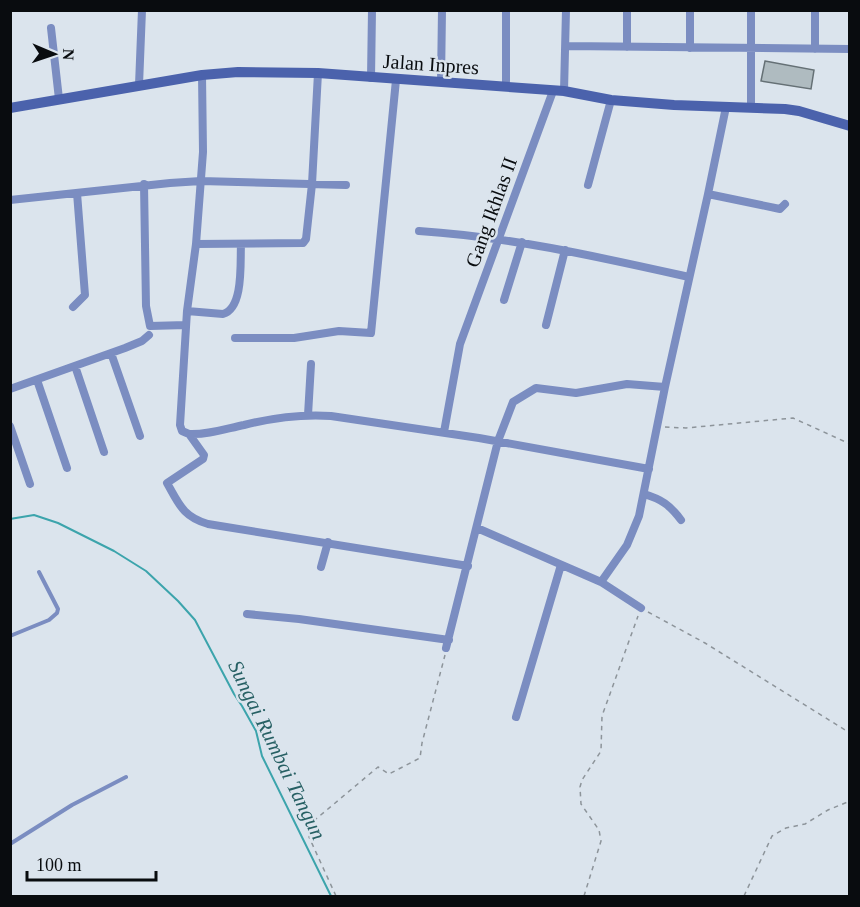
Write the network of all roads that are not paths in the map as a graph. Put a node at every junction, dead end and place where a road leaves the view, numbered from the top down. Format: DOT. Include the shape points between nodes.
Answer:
graph roads {
  1 [pos="142,10"];
  2 [pos="372,10"];
  3 [pos="442,10"];
  4 [pos="506,10"];
  5 [pos="566,10"];
  6 [pos="627,10"];
  7 [pos="690,10"];
  8 [pos="751,10"];
  9 [pos="815,10"];
  10 [pos="51,28"];
  11 [pos="566,46"];
  12 [pos="627,47"];
  13 [pos="690,48"];
  14 [pos="751,49"];
  15 [pos="815,49"];
  16 [pos="849,49"];
  17 [pos="318,73"];
  18 [pos="202,75"];
  19 [pos="371,78"];
  20 [pos="396,80"];
  21 [pos="441,82"];
  22 [pos="140,86"];
  23 [pos="506,87"];
  24 [pos="559,91"];
  25 [pos="59,99"];
  26 [pos="611,100"];
  27 [pos="726,106"];
  28 [pos="752,107"];
  29 [pos="10,108"];
  30 [pos="849,126"];
  31 [pos="201,181"];
  32 [pos="144,184"];
  33 [pos="312,184"];
  34 [pos="346,185"];
  35 [pos="588,185"];
  36 [pos="77,193"];
  37 [pos="708,194"];
  38 [pos="10,200"];
  39 [pos="785,204"];
  40 [pos="419,231"];
  41 [pos="498,239"];
  42 [pos="522,242"];
  43 [pos="241,243"];
  44 [pos="196,244"];
  45 [pos="565,250"];
  46 [pos="689,277"];
  47 [pos="504,300"];
  48 [pos="73,307"];
  49 [pos="187,311"];
  50 [pos="186,324"];
  51 [pos="546,325"];
  52 [pos="149,334"];
  53 [pos="235,338"];
  54 [pos="111,353"];
  55 [pos="311,364"];
  56 [pos="75,366"];
  57 [pos="37,380"];
  58 [pos="664,387"];
  59 [pos="10,389"];
  60 [pos="308,415"];
  61 [pos="10,426"];
  62 [pos="444,432"];
  63 [pos="189,434"];
  64 [pos="140,436"];
  65 [pos="498,441"];
  66 [pos="104,452"];
  67 [pos="67,468"];
  68 [pos="649,469"];
  69 [pos="30,484"];
  70 [pos="644,494"];
  71 [pos="681,520"];
  72 [pos="477,528"];
  73 [pos="328,542"];
  74 [pos="561,565"];
  75 [pos="468,566"];
  76 [pos="321,567"];
  77 [pos="39,572"];
  78 [pos="601,582"];
  79 [pos="641,608"];
  80 [pos="247,614"];
  81 [pos="10,636"];
  82 [pos="516,717"];
  83 [pos="126,777"];
  84 [pos="10,844"];
  1 -- 22 [label="street"];
  2 -- 19 [label="street"];
  3 -- 21 [label="street"];
  4 -- 23 [label="street"];
  5 -- 11 [label="street, Gang Ikhlas II"];
  6 -- 12 [label="street"];
  7 -- 13 [label="street"];
  8 -- 14 [label="street"];
  9 -- 15 [label="street"];
  10 -- 25 [label="street"];
  11 -- 12 [label="street"];
  11 -- 24 [label="street, Gang Ikhlas II"];
  12 -- 13 [label="street"];
  13 -- 14 [label="street"];
  14 -- 15 [label="street"];
  14 -- 28 [label="street"];
  15 -- 16 [label="street"];
  17 -- 18 [label="main road, Jalan Inpres"];
  17 -- 19 [label="main road, Jalan Inpres"];
  17 -- 33 [label="street"];
  18 -- 22 [label="main road, Jalan Inpres"];
  18 -- 31 [label="street"];
  19 -- 20 [label="main road, Jalan Inpres"];
  20 -- 21 [label="main road, Jalan Inpres"];
  20 -- 53 [label="street" via="371,333 339,331 294,338"];
  21 -- 23 [label="main road, Jalan Inpres"];
  22 -- 25 [label="main road, Jalan Inpres"];
  23 -- 24 [label="main road, Jalan Inpres"];
  24 -- 26 [label="main road, Jalan Inpres"];
  24 -- 41 [label="street, Gang Ikhlas II"];
  25 -- 29 [label="main road, Jalan Inpres"];
  26 -- 27 [label="main road, Jalan Inpres"];
  26 -- 35 [label="street"];
  27 -- 28 [label="main road, Jalan Inpres"];
  27 -- 37 [label="street"];
  28 -- 30 [label="main road, Jalan Inpres" via="799,111"];
  31 -- 32 [label="street"];
  31 -- 33 [label="street"];
  31 -- 44 [label="street"];
  32 -- 36 [label="street"];
  32 -- 50 [label="street" via="146,306 150,326"];
  33 -- 34 [label="street"];
  33 -- 43 [label="street" via="303,243"];
  36 -- 38 [label="street"];
  36 -- 48 [label="street" via="85,295"];
  37 -- 39 [label="street" via="780,208"];
  37 -- 46 [label="street"];
  40 -- 41 [label="street"];
  41 -- 42 [label="street"];
  41 -- 62 [label="street, Gang Ikhlas II" via="460,348"];
  42 -- 45 [label="street"];
  42 -- 47 [label="street"];
  43 -- 44 [label="street"];
  43 -- 49 [label="street" via="234,307 223,314"];
  44 -- 49 [label="street"];
  45 -- 46 [label="street"];
  45 -- 51 [label="street"];
  46 -- 58 [label="street"];
  49 -- 50 [label="street"];
  50 -- 63 [label="street" via="180,425"];
  52 -- 54 [label="street" via="142,341"];
  54 -- 56 [label="street"];
  54 -- 64 [label="street"];
  55 -- 60 [label="street"];
  56 -- 57 [label="street"];
  56 -- 66 [label="street"];
  57 -- 59 [label="street"];
  57 -- 67 [label="street"];
  58 -- 65 [label="street" via="627,384 576,393 536,388 510,405"];
  58 -- 68 [label="street"];
  60 -- 62 [label="street"];
  60 -- 63 [label="street"];
  61 -- 69 [label="street"];
  62 -- 65 [label="street"];
  63 -- 73 [label="street" via="203,452 203,459 167,483 191,518 269,536"];
  65 -- 68 [label="street"];
  65 -- 72 [label="street"];
  68 -- 70 [label="street"];
  70 -- 71 [label="street" via="670,506"];
  70 -- 78 [label="street" via="634,531"];
  72 -- 74 [label="street"];
  72 -- 75 [label="street"];
  73 -- 75 [label="street"];
  73 -- 76 [label="street"];
  74 -- 78 [label="street"];
  74 -- 82 [label="street"];
  75 -- 80 [label="street" via="448,644"];
  77 -- 81 [label="lane" via="57,613"];
  78 -- 79 [label="street"];
  83 -- 84 [label="lane"];
}
